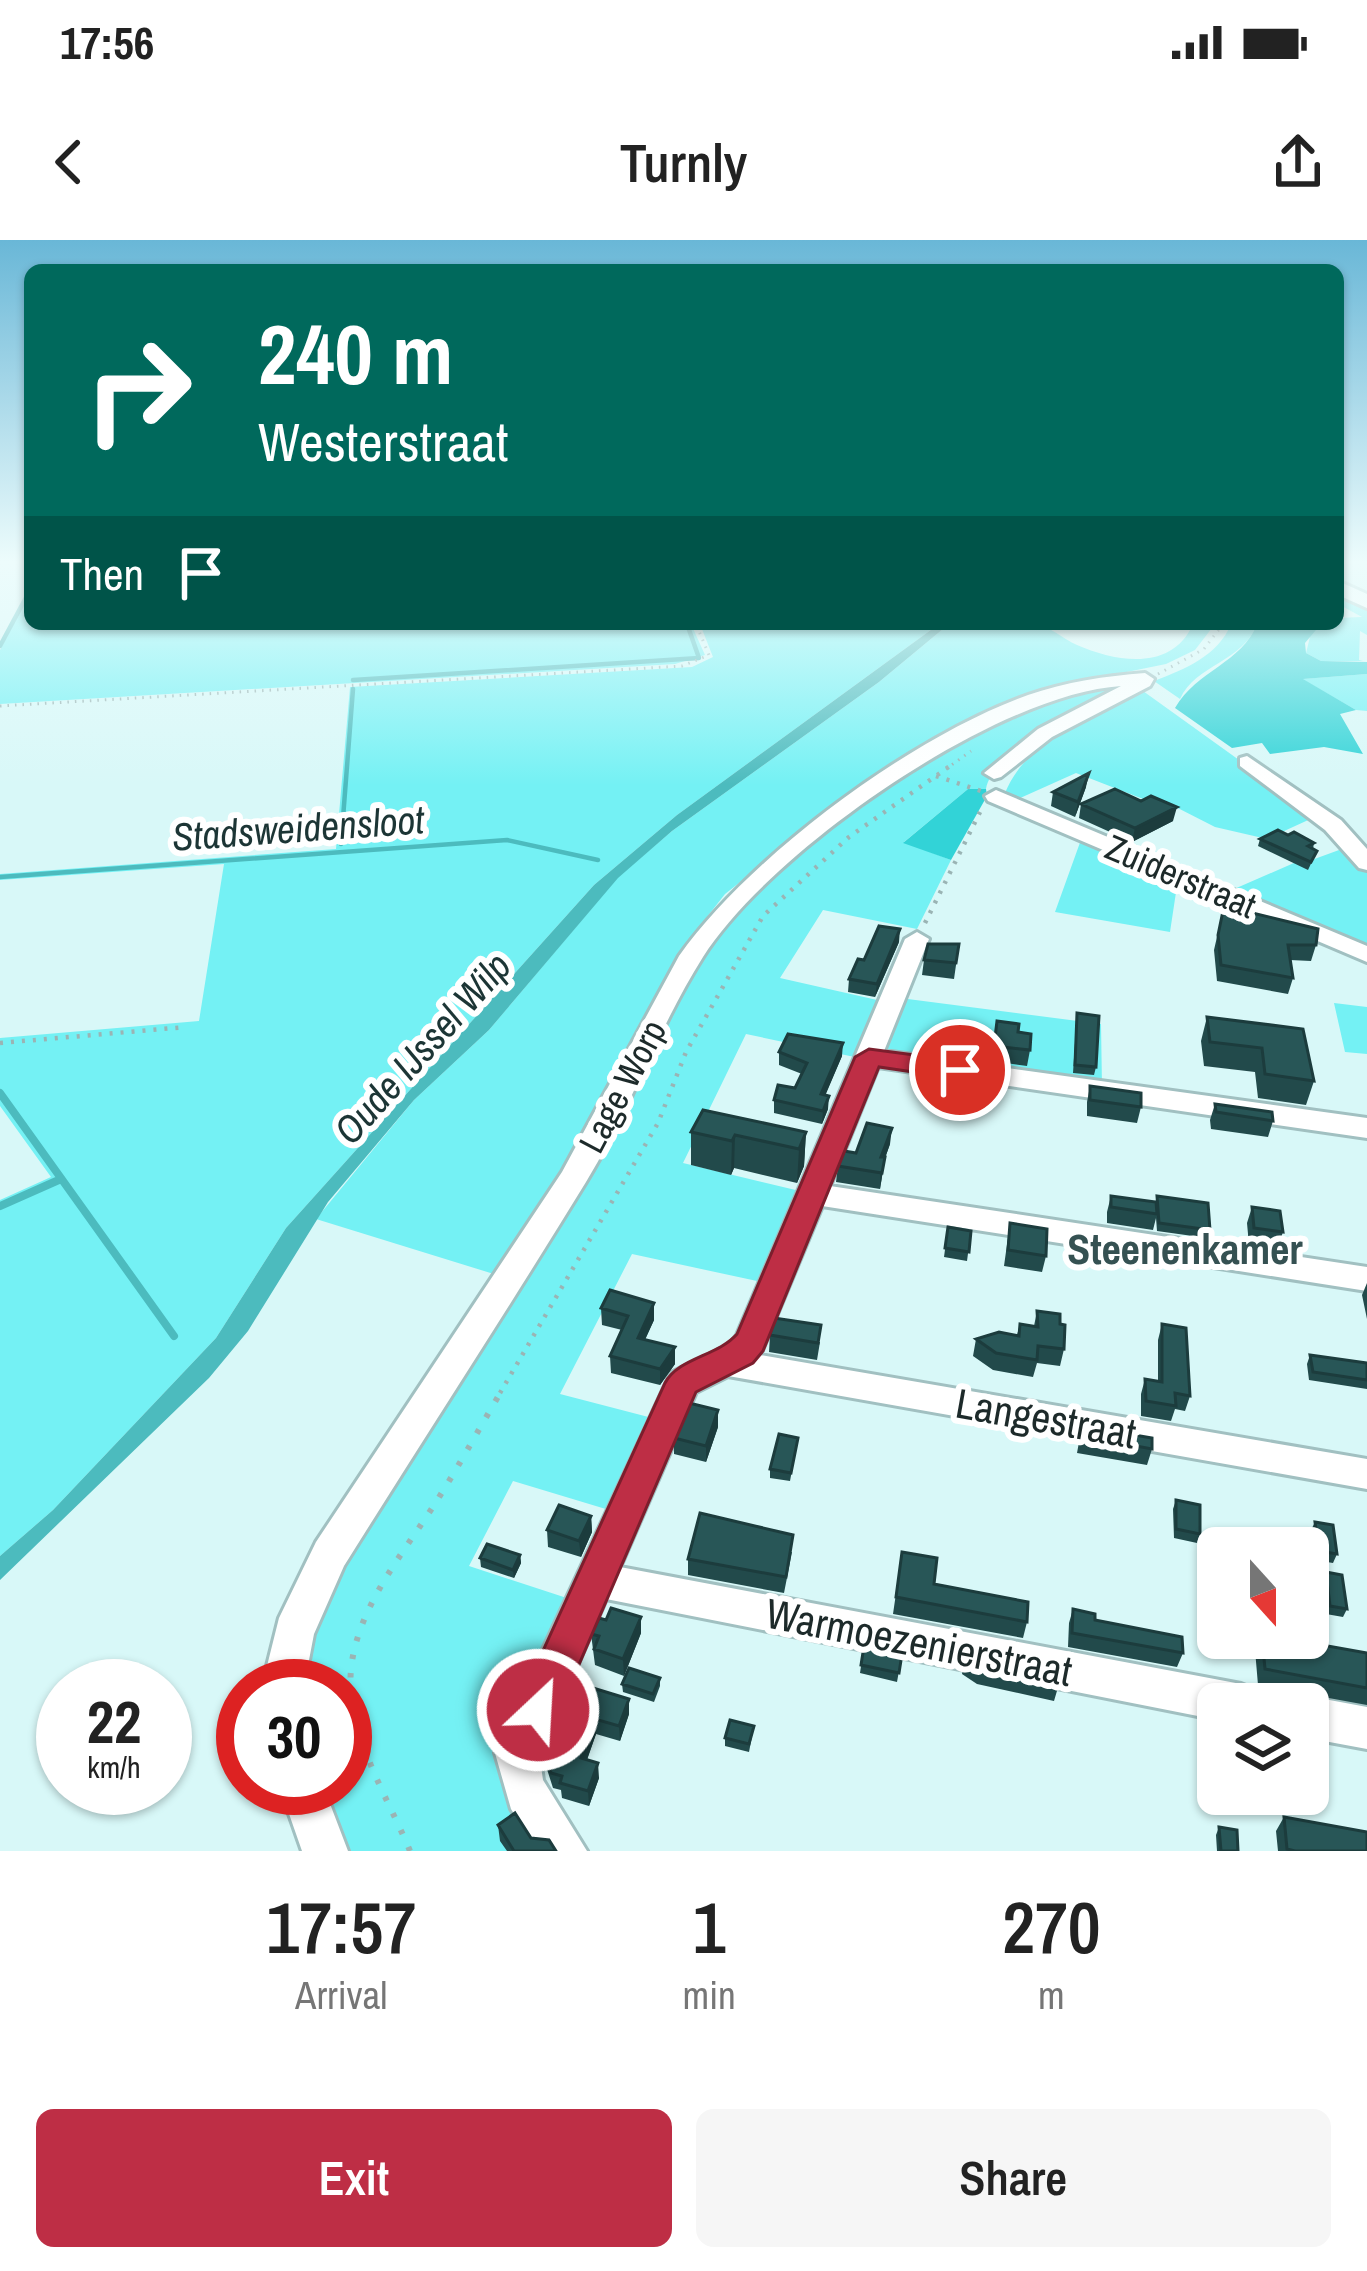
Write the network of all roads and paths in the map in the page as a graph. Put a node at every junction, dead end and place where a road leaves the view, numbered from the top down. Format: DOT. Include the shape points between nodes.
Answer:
graph roads {
  1 [pos="701,634"];
  2 [pos="1219,634"];
  3 [pos="1145,679"];
  4 [pos="0,706"];
  5 [pos="1246,762"];
  6 [pos="995,785"];
  7 [pos="1367,863"];
  8 [pos="917,939"];
  9 [pos="1367,955"];
  10 [pos="186,1028"];
  11 [pos="0,1042"];
  12 [pos="869,1057"];
  13 [pos="1367,1128"];
  14 [pos="813,1194"];
  15 [pos="1367,1279"];
  16 [pos="724,1362"];
  17 [pos="1367,1474"];
  18 [pos="598,1580"];
  19 [pos="285,1659"];
  20 [pos="1197,1696"];
  21 [pos="1329,1721"];
  22 [pos="1367,1728"];
  23 [pos="312,1815"];
  24 [pos="325,1851"];
  25 [pos="410,1851"];
  26 [pos="564,1851"];
  1 -- 4 [label="path" via="710,655 682,666"];
  2 -- 3 [label="path" via="1190,659"];
  3 -- 6 [label="street" via="1045,733"];
  3 -- 19 [label="street, Lage Worp" via="1033,698 966,728 788,851 712,926 553,1212 330,1555"];
  5 -- 7 [label="street" via="1334,825"];
  6 -- 8 [label="path"];
  6 -- 9 [label="street, Zuiderstraat"];
  6 -- 25 [label="path" via="936,776 849,837 763,916 704,1016 658,1123 388,1572 353,1657 350,1691"];
  8 -- 12 [label="street"];
  10 -- 11 [label="path"];
  12 -- 13 [label="street"];
  12 -- 14 [label="street"];
  14 -- 15 [label="street"];
  14 -- 16 [label="street" via="751,1341"];
  16 -- 17 [label="street, Langestraat"];
  16 -- 18 [label="street" via="683,1383"];
  18 -- 20 [label="street, Warmoezenierstraat"];
  18 -- 26 [label="street" via="518,1754 524,1791"];
  21 -- 22 [label="street"];
  23 -- 24 [label="street"];
}
